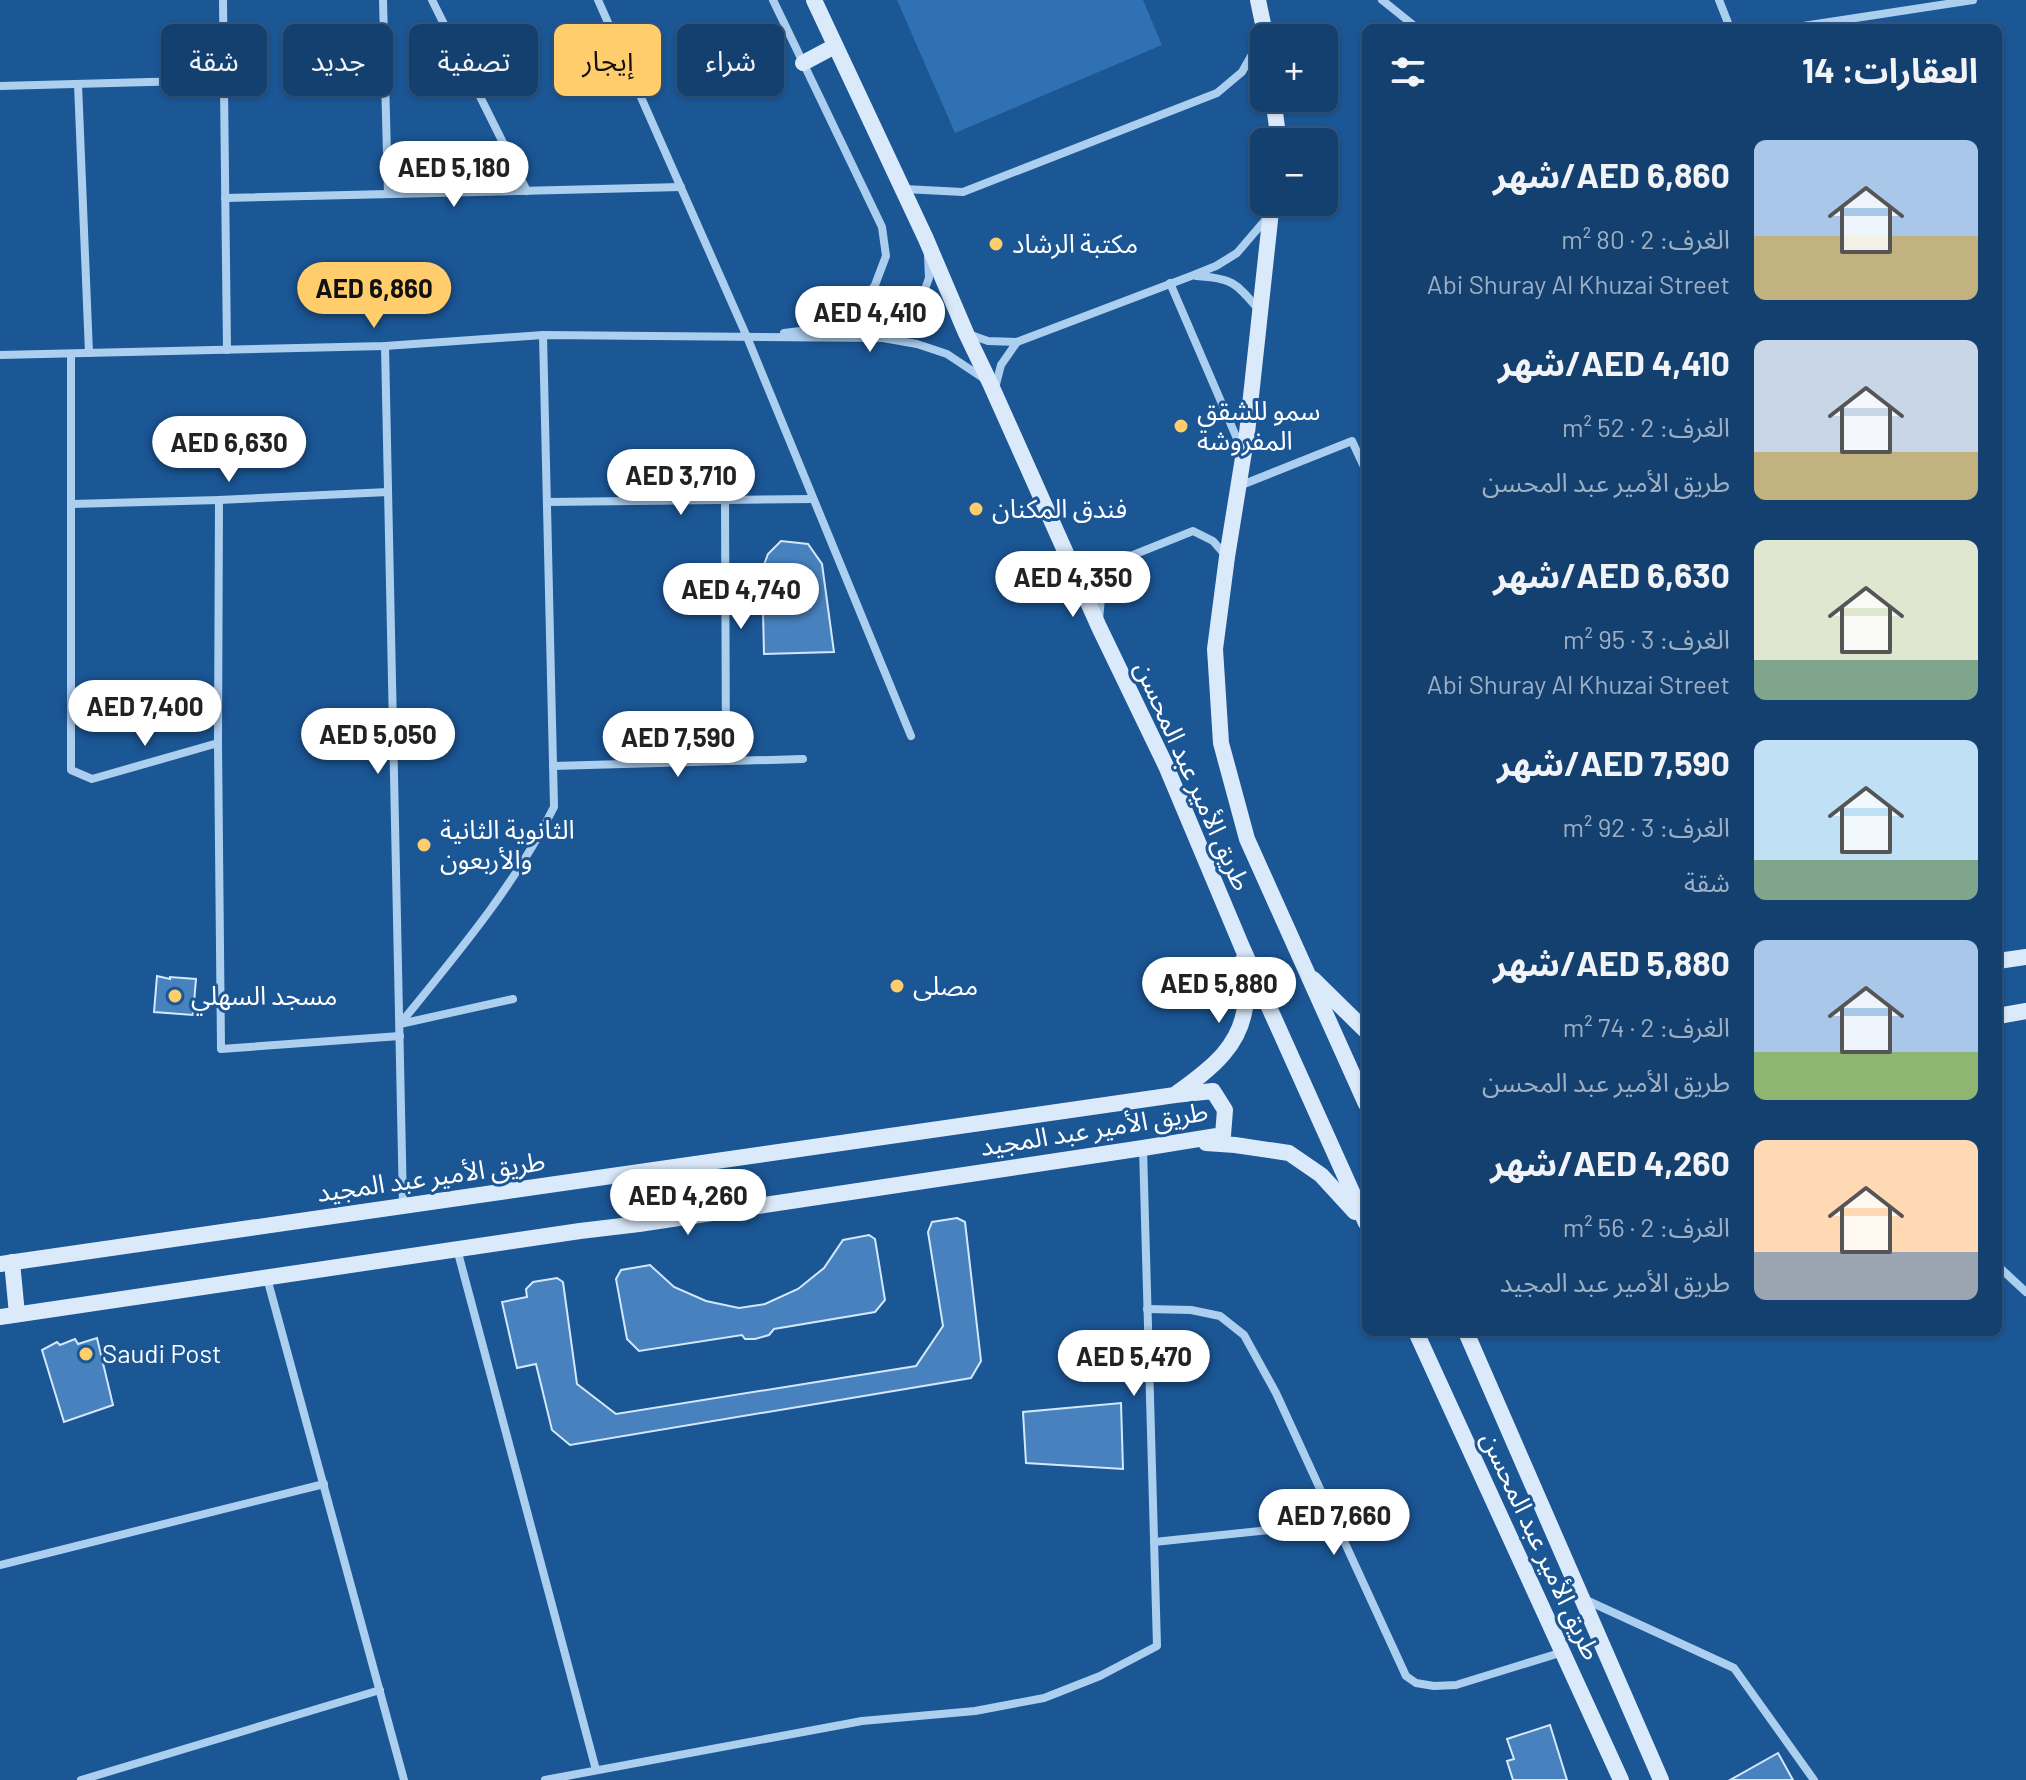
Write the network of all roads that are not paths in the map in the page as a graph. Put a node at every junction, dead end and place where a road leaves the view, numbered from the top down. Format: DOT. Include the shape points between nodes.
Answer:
graph roads {
  1 [pos="223,0"];
  2 [pos="383,0"];
  3 [pos="432,0"];
  4 [pos="598,0"];
  5 [pos="773,0"];
  6 [pos="814,0"];
  7 [pos="1258,0"];
  8 [pos="1382,0"];
  9 [pos="1719,0"];
  10 [pos="1973,0"];
  11 [pos="223,24"];
  12 [pos="1264,24"];
  13 [pos="1412,24"];
  14 [pos="1728,24"];
  15 [pos="1843,24"];
  16 [pos="835,46"];
  17 [pos="1250,59"];
  18 [pos="803,63"];
  19 [pos="161,82"];
  20 [pos="78,84"];
  21 [pos="0,86"];
  22 [pos="224,96"];
  23 [pos="681,187"];
  24 [pos="904,189"];
  25 [pos="527,191"];
  26 [pos="388,194"];
  27 [pos="225,198"];
  28 [pos="1265,216"];
  29 [pos="1270,216"];
  30 [pos="926,239"];
  31 [pos="1191,276"];
  32 [pos="1170,283"];
  33 [pos="1261,312"];
  34 [pos="837,326"];
  35 [pos="966,333"];
  36 [pos="543,335"];
  37 [pos="747,337"];
  38 [pos="1017,342"];
  39 [pos="385,346"];
  40 [pos="227,350"];
  41 [pos="89,353"];
  42 [pos="71,354"];
  43 [pos="0,355"];
  44 [pos="992,387"];
  45 [pos="1244,455"];
  46 [pos="1362,462"];
  47 [pos="1238,486"];
  48 [pos="388,492"];
  49 [pos="813,499"];
  50 [pos="219,500"];
  51 [pos="725,500"];
  52 [pos="547,502"];
  53 [pos="72,504"];
  54 [pos="1227,557"];
  55 [pos="1099,627"];
  56 [pos="911,736"];
  57 [pos="218,743"];
  58 [pos="803,759"];
  59 [pos="726,761"];
  60 [pos="553,766"];
  61 [pos="1242,947"];
  62 [pos="2026,957"];
  63 [pos="2002,960"];
  64 [pos="1305,971"];
  65 [pos="513,999"];
  66 [pos="2026,1011"];
  67 [pos="2002,1015"];
  68 [pos="399,1024"];
  69 [pos="1362,1027"];
  70 [pos="400,1036"];
  71 [pos="1175,1095"];
  72 [pos="1362,1095"];
  73 [pos="1181,1142"];
  74 [pos="1143,1148"];
  75 [pos="403,1205"];
  76 [pos="1362,1214"];
  77 [pos="1362,1219"];
  78 [pos="457,1249"];
  79 [pos="6,1263"];
  80 [pos="2002,1270"];
  81 [pos="267,1277"];
  82 [pos="2026,1292"];
  83 [pos="1147,1309"];
  84 [pos="8,1315"];
  85 [pos="1418,1336"];
  86 [pos="1468,1336"];
  87 [pos="324,1484"];
  88 [pos="1336,1523"];
  89 [pos="1154,1542"];
  90 [pos="0,1565"];
  91 [pos="1582,1598"];
  92 [pos="1563,1652"];
  93 [pos="380,1690"];
  94 [pos="596,1770"];
  95 [pos="81,1780"];
  96 [pos="404,1780"];
  97 [pos="545,1780"];
  98 [pos="1621,1780"];
  99 [pos="1661,1780"];
  100 [pos="1814,1780"];
  1 -- 11 [label="street"];
  2 -- 26 [label="street"];
  3 -- 25 [label="street"];
  4 -- 23 [label="street"];
  5 -- 18 [label="street"];
  6 -- 16 [label="main road, طريق الأمير عبد المحسن"];
  7 -- 12 [label="main road"];
  8 -- 13 [label="street"];
  9 -- 14 [label="street"];
  10 -- 15 [label="street"];
  16 -- 18 [label="main road"];
  16 -- 24 [label="main road, طريق الأمير عبد المحسن"];
  17 -- 24 [label="street" via="1217,93 963,192"];
  18 -- 34 [label="street" via="882,227 886,256 875,285"];
  19 -- 20 [label="street"];
  20 -- 21 [label="street"];
  20 -- 41 [label="street"];
  22 -- 27 [label="street"];
  23 -- 25 [label="street"];
  23 -- 37 [label="street"];
  24 -- 30 [label="main road, طريق الأمير عبد المحسن"];
  25 -- 26 [label="street"];
  26 -- 27 [label="street"];
  27 -- 40 [label="street"];
  28 -- 31 [label="street" via="1237,253"];
  29 -- 33 [label="main road, طريق الأمير عبد المحسن"];
  30 -- 34 [label="street" via="929,278 921,300 904,315"];
  30 -- 35 [label="main road, طريق الأمير عبد المحسن"];
  31 -- 32 [label="street"];
  31 -- 33 [label="street" via="1231,281"];
  32 -- 38 [label="street"];
  32 -- 45 [label="street"];
  33 -- 45 [label="main road, طريق الأمير عبد المحسن"];
  34 -- 37 [label="street"];
  35 -- 38 [label="street" via="988,341"];
  35 -- 44 [label="main road, طريق الأمير عبد المحسن"];
  36 -- 37 [label="street"];
  36 -- 39 [label="street"];
  36 -- 52 [label="street"];
  37 -- 44 [label="street" via="883,338 917,344 947,354"];
  37 -- 49 [label="street"];
  38 -- 44 [label="street"];
  39 -- 40 [label="street"];
  39 -- 48 [label="street"];
  40 -- 41 [label="street"];
  41 -- 42 [label="street"];
  42 -- 43 [label="street"];
  42 -- 53 [label="street"];
  44 -- 55 [label="main road, طريق الأمير عبد المحسن"];
  45 -- 47 [label="main road, طريق الأمير عبد المحسن"];
  46 -- 47 [label="street" via="1352,441"];
  47 -- 54 [label="main road, طريق الأمير عبد المحسن"];
  48 -- 50 [label="street"];
  48 -- 68 [label="street"];
  49 -- 51 [label="street"];
  49 -- 56 [label="street"];
  50 -- 53 [label="street"];
  50 -- 57 [label="street"];
  51 -- 52 [label="street"];
  51 -- 59 [label="street"];
  52 -- 60 [label="street"];
  53 -- 57 [label="street" via="71,770 92,779"];
  54 -- 55 [label="street" via="1213,541 1193,531 1113,563 1101,598"];
  54 -- 64 [label="main road, طريق الأمير عبد المحسن" via="1215,649 1221,743 1247,839"];
  55 -- 61 [label="main road, طريق الأمير عبد المحسن" via="1166,766"];
  57 -- 70 [label="street" via="221,1049"];
  58 -- 59 [label="street"];
  59 -- 60 [label="street"];
  60 -- 68 [label="street" via="554,807 538,838 478,928"];
  61 -- 71 [label="main road" via="1246,998 1240,1027 1226,1054"];
  61 -- 76 [label="main road, طريق الأمير عبد المحسن"];
  62 -- 63 [label="main road"];
  64 -- 69 [label="main road"];
  64 -- 72 [label="main road, طريق الأمير عبد المحسن"];
  65 -- 68 [label="street"];
  66 -- 67 [label="main road"];
  68 -- 70 [label="street"];
  70 -- 75 [label="street"];
  71 -- 73 [label="main road, طريق الأمير عبد المجيد" via="1213,1091 1225,1110 1223,1135"];
  71 -- 75 [label="main road, طريق الأمير عبد المجيد"];
  73 -- 74 [label="main road, طريق الأمير عبد المجيد"];
  73 -- 77 [label="main road" via="1289,1153 1321,1175"];
  74 -- 78 [label="main road, طريق الأمير عبد المجيد"];
  74 -- 83 [label="street"];
  75 -- 79 [label="main road, طريق الأمير عبد المجيد"];
  78 -- 81 [label="main road, طريق الأمير عبد المجيد"];
  78 -- 94 [label="street"];
  79 -- 84 [label="main road"];
  80 -- 82 [label="street"];
  81 -- 84 [label="main road, طريق الأمير عبد المجيد"];
  81 -- 87 [label="street"];
  83 -- 88 [label="street" via="1220,1316 1244,1335"];
  83 -- 89 [label="street"];
  85 -- 92 [label="main road, طريق الأمير عبد المحسن"];
  86 -- 91 [label="main road, طريق الأمير عبد المحسن"];
  87 -- 90 [label="street"];
  87 -- 93 [label="street"];
  88 -- 89 [label="street"];
  88 -- 92 [label="street" via="1396,1656 1416,1683 1456,1685"];
  89 -- 94 [label="street" via="1157,1646 1100,1676 1044,1698 975,1711 862,1721"];
  91 -- 99 [label="main road, طريق الأمير عبد المحسن"];
  91 -- 100 [label="street" via="1734,1668"];
  92 -- 98 [label="main road, طريق الأمير عبد المحسن"];
  93 -- 95 [label="street"];
  93 -- 96 [label="street"];
  94 -- 97 [label="street"];
}
